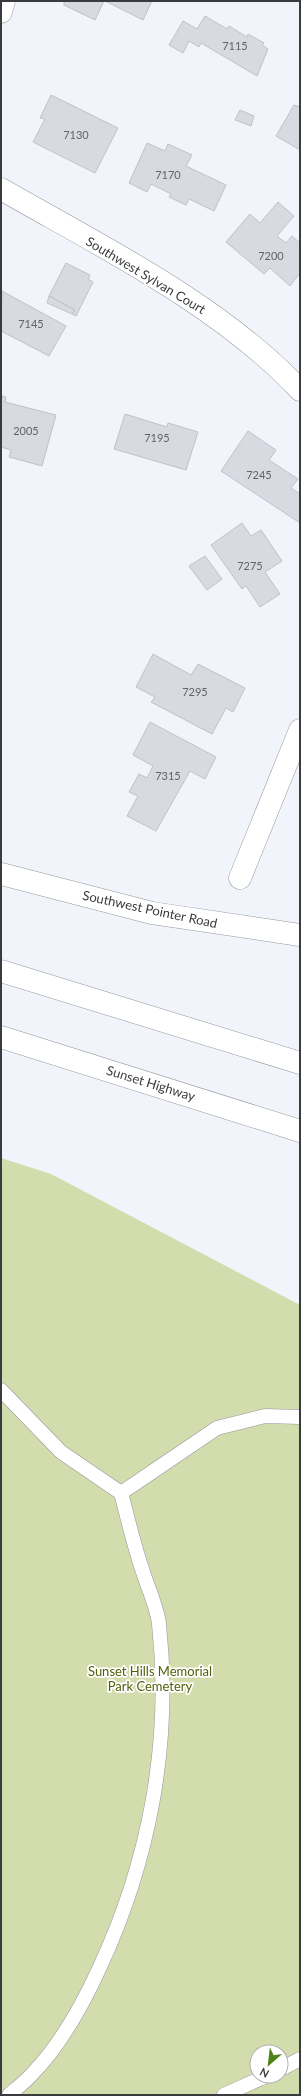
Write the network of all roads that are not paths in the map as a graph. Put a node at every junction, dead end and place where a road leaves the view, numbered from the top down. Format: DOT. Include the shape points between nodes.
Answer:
graph roads {
  1 [pos="4,1"];
  2 [pos="1,12"];
  3 [pos="1,189"];
  4 [pos="300,390"];
  5 [pos="300,730"];
  6 [pos="1,874"];
  7 [pos="240,878"];
  8 [pos="300,935"];
  9 [pos="1,971"];
  10 [pos="1,1037"];
  11 [pos="300,1063"];
  12 [pos="300,1131"];
  13 [pos="1,1390"];
  14 [pos="300,1417"];
  15 [pos="121,1493"];
  16 [pos="300,2059"];
  17 [pos="289,2065"];
  18 [pos="249,2084"];
  19 [pos="9,2095"];
  20 [pos="224,2095"];
  1 -- 2 [label="main road"];
  3 -- 4 [label="main road, Southwest Sylvan Court" via="174,289 256,350"];
  5 -- 7 [label="main road"];
  6 -- 8 [label="main road, Southwest Pointer Road" via="152,913"];
  9 -- 11 [label="main road"];
  10 -- 12 [label="main road, Sunset Highway"];
  13 -- 15 [label="lane" via="61,1452"];
  14 -- 15 [label="lane" via="265,1416 217,1428"];
  15 -- 19 [label="lane" via="159,1622 160,1637 163,1687 159,1758 144,1847 118,1929 86,1998 59,2041 33,2073"];
  16 -- 17 [label="lane"];
  18 -- 20 [label="lane"];
}
